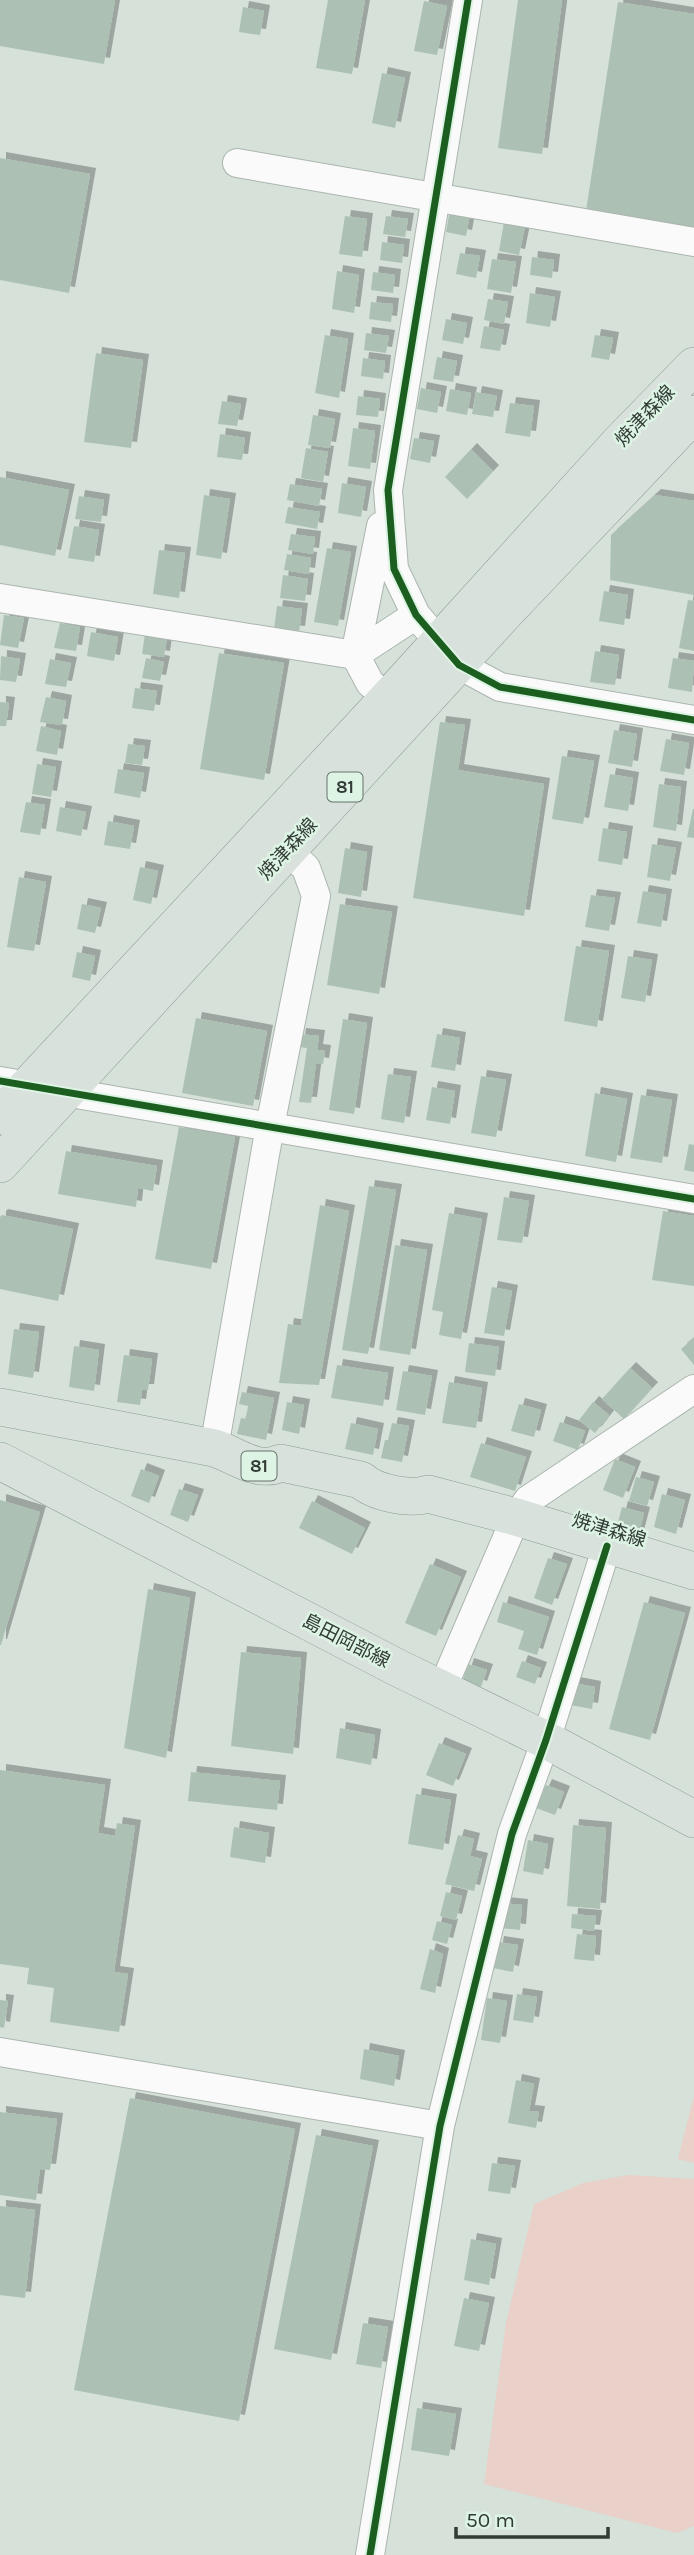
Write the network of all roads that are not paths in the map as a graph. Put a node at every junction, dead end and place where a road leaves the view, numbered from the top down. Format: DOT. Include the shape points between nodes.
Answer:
graph roads {
  1 [pos="468,0"];
  2 [pos="237,163"];
  3 [pos="434,199"];
  4 [pos="694,242"];
  5 [pos="694,366"];
  6 [pos="694,414"];
  7 [pos="388,490"];
  8 [pos="0,598"];
  9 [pos="416,615"];
  10 [pos="449,654"];
  11 [pos="355,655"];
  12 [pos="387,698"];
  13 [pos="694,720"];
  14 [pos="286,849"];
  15 [pos="13,1084"];
  16 [pos="67,1093"];
  17 [pos="0,1116"];
  18 [pos="270,1126"];
  19 [pos="0,1164"];
  20 [pos="694,1199"];
  21 [pos="694,1389"];
  22 [pos="0,1407"];
  23 [pos="214,1448"];
  24 [pos="0,1461"];
  25 [pos="516,1517"];
  26 [pos="607,1546"];
  27 [pos="694,1571"];
  28 [pos="442,1689"];
  29 [pos="546,1740"];
  30 [pos="694,1819"];
  31 [pos="0,2052"];
  32 [pos="440,2126"];
  33 [pos="370,2555"];
  1 -- 3 [label="street"];
  2 -- 3 [label="street"];
  3 -- 4 [label="street"];
  3 -- 7 [label="street"];
  5 -- 10 [label="main road, 焼津森線 / 81" via="620,442"];
  6 -- 10 [label="main road, 焼津森線 / 81" via="503,615"];
  7 -- 9 [label="street" via="394,569"];
  7 -- 11 [label="street"];
  8 -- 11 [label="street"];
  9 -- 10 [label="street"];
  9 -- 11 [label="street"];
  10 -- 12 [label="main road, 焼津森線 / 81"];
  10 -- 13 [label="street" via="500,687"];
  10 -- 14 [label="main road, 焼津森線 / 81"];
  11 -- 12 [label="street" via="370,683"];
  12 -- 15 [label="main road, 焼津森線 / 81"];
  14 -- 16 [label="main road, 焼津森線 / 81"];
  14 -- 18 [label="street" via="306,868 316,896"];
  15 -- 16 [label="street"];
  15 -- 17 [label="main road, 焼津森線 / 81"];
  16 -- 18 [label="street"];
  16 -- 19 [label="main road, 焼津森線 / 81"];
  18 -- 20 [label="street"];
  18 -- 23 [label="street"];
  21 -- 25 [label="street" via="528,1500"];
  22 -- 23 [label="main road, 焼津森線 / 81"];
  23 -- 25 [label="main road, 焼津森線 / 81" via="245,1463 271,1468 281,1463 361,1480 369,1488 417,1497 428,1494"];
  24 -- 28 [label="main road, 島田岡部線"];
  25 -- 26 [label="main road, 焼津森線 / 81"];
  25 -- 28 [label="street"];
  26 -- 27 [label="main road, 焼津森線 / 81"];
  26 -- 29 [label="street"];
  28 -- 29 [label="main road, 島田岡部線"];
  29 -- 30 [label="main road, 島田岡部線"];
  29 -- 32 [label="street" via="512,1834"];
  31 -- 32 [label="street"];
  32 -- 33 [label="street"];
}
